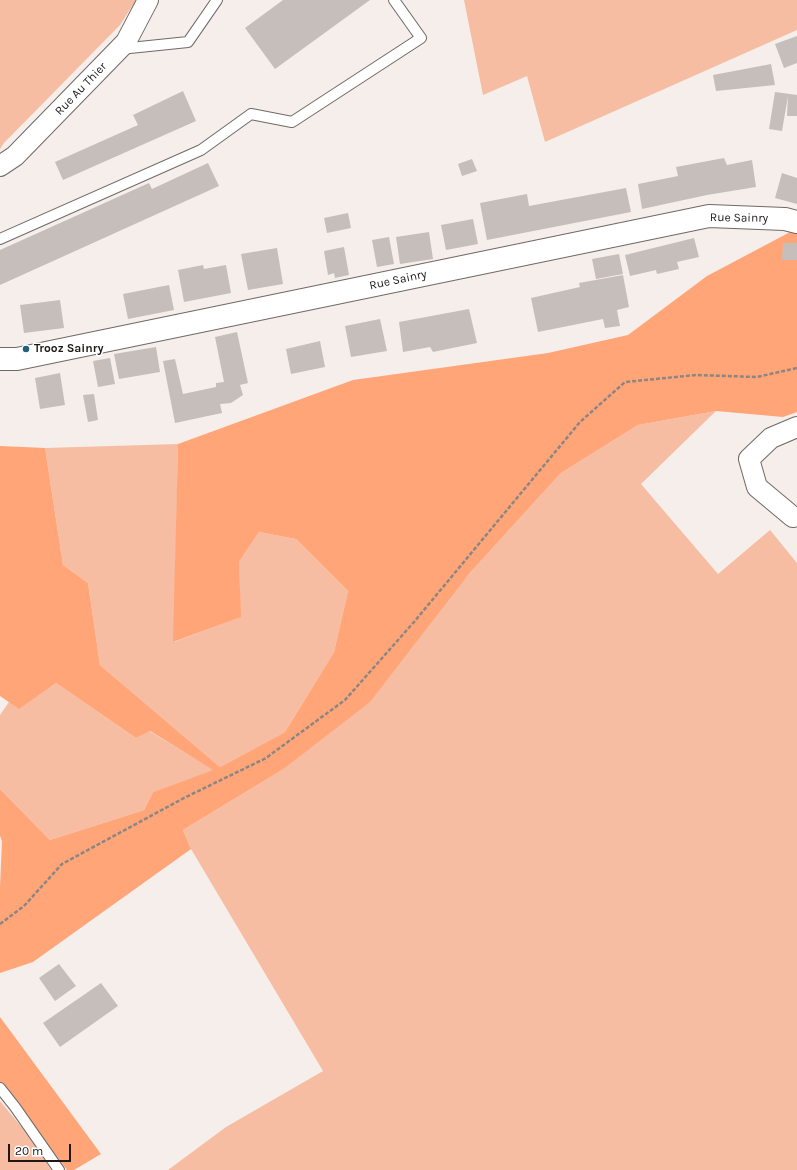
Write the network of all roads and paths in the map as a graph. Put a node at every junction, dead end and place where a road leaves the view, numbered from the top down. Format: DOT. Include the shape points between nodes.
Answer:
graph roads {
  1 [pos="148,0"];
  2 [pos="217,0"];
  3 [pos="394,0"];
  4 [pos="119,49"];
  5 [pos="0,166"];
  6 [pos="797,222"];
  7 [pos="0,239"];
  8 [pos="0,359"];
  9 [pos="797,368"];
  10 [pos="797,427"];
  11 [pos="793,517"];
  12 [pos="0,924"];
  13 [pos="0,1088"];
  14 [pos="60,1170"];
  1 -- 4 [label="street, Rue Au Thier" via="126,42"];
  2 -- 4 [label="lane" via="188,42"];
  3 -- 7 [label="lane" via="421,38 292,122 251,114 201,150"];
  4 -- 5 [label="street, Rue Au Thier" via="15,156"];
  6 -- 8 [label="street, Rue Sainry" via="785,219 709,216 17,359"];
  9 -- 12 [label="path" via="757,377 696,375 625,382 580,422 346,700 266,758 184,798 62,864 24,906"];
  10 -- 11 [label="street" via="771,438 749,459 757,487"];
  13 -- 14 [label="lane"];
}
